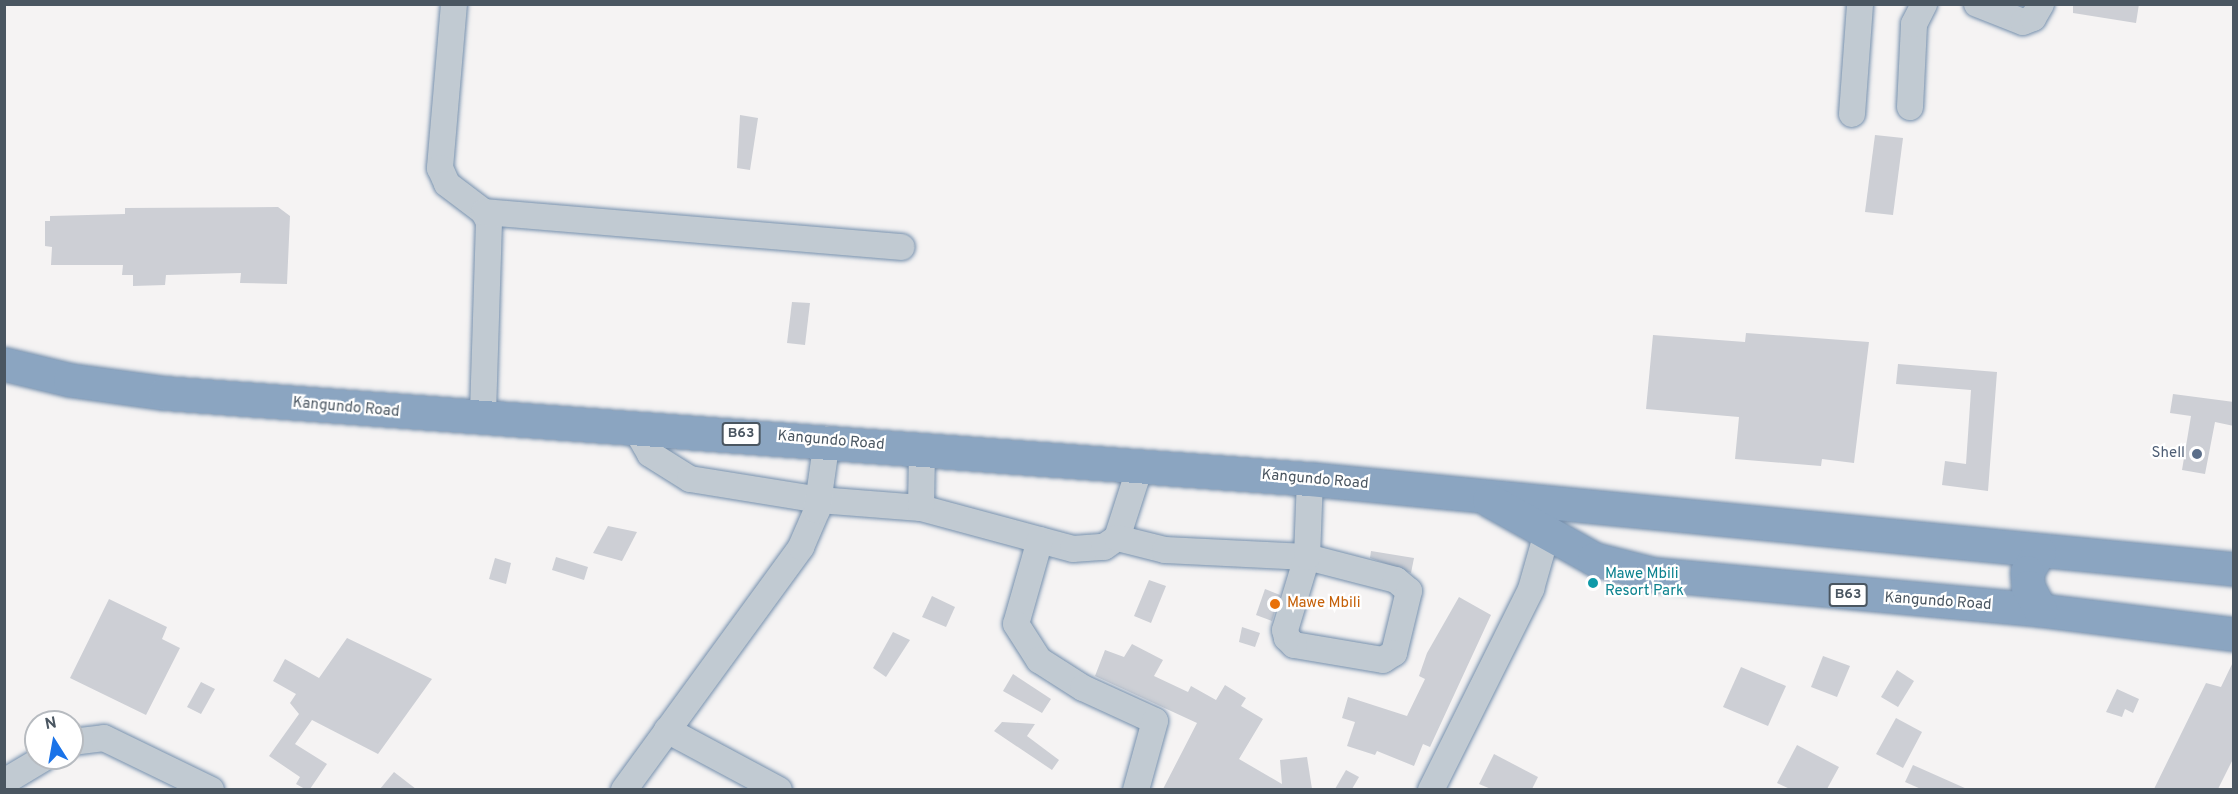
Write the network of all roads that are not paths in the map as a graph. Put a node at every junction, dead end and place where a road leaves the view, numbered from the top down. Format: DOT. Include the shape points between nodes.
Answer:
graph roads {
  1 [pos="454,4"];
  2 [pos="1860,4"];
  3 [pos="1924,4"];
  4 [pos="1977,4"];
  5 [pos="2041,4"];
  6 [pos="1910,107"];
  7 [pos="1852,114"];
  8 [pos="484,212"];
  9 [pos="902,247"];
  10 [pos="4,364"];
  11 [pos="483,416"];
  12 [pos="634,426"];
  13 [pos="827,440"];
  14 [pos="922,448"];
  15 [pos="1140,467"];
  16 [pos="1310,479"];
  17 [pos="1480,495"];
  18 [pos="819,500"];
  19 [pos="921,508"];
  20 [pos="1547,533"];
  21 [pos="1117,538"];
  22 [pos="1040,540"];
  23 [pos="2039,552"];
  24 [pos="1307,557"];
  25 [pos="2234,569"];
  26 [pos="2040,610"];
  27 [pos="2234,634"];
  28 [pos="667,730"];
  29 [pos="84,740"];
  30 [pos="29,770"];
  31 [pos="13,783"];
  32 [pos="211,789"];
  33 [pos="624,789"];
  34 [pos="779,789"];
  35 [pos="1136,789"];
  36 [pos="1431,789"];
  1 -- 8 [label="street" via="440,168 447,184"];
  2 -- 7 [label="street"];
  3 -- 6 [label="street" via="1914,24"];
  4 -- 5 [label="street" via="2023,22 2033,18"];
  8 -- 9 [label="street"];
  8 -- 11 [label="street" via="489,231"];
  10 -- 11 [label="highway, Kangundo Road / B63" via="70,380 165,393"];
  11 -- 12 [label="highway, Kangundo Road / B63"];
  12 -- 13 [label="highway, Kangundo Road / B63"];
  12 -- 18 [label="street" via="650,454 690,479"];
  13 -- 14 [label="highway, Kangundo Road / B63"];
  13 -- 18 [label="street"];
  14 -- 15 [label="highway, Kangundo Road / B63"];
  14 -- 19 [label="street"];
  15 -- 16 [label="highway, Kangundo Road / B63"];
  15 -- 21 [label="street"];
  16 -- 17 [label="highway, Kangundo Road / B63"];
  16 -- 24 [label="street"];
  17 -- 20 [label="highway, Kangundo Road / B63"];
  17 -- 23 [label="highway, Kangundo Road / B63"];
  18 -- 19 [label="street"];
  18 -- 28 [label="street" via="801,547"];
  19 -- 22 [label="street"];
  20 -- 26 [label="highway, Kangundo Road / B63" via="1594,559 1653,574"];
  20 -- 36 [label="street" via="1531,589"];
  21 -- 22 [label="street" via="1104,547 1073,549"];
  21 -- 24 [label="street" via="1165,550"];
  22 -- 35 [label="street" via="1016,624 1039,660 1083,688 1155,721"];
  23 -- 25 [label="highway, Kangundo Road / B63"];
  23 -- 26 [label="highway" via="2027,572 2028,587"];
  24 -- 24 [label="street" via="1285,630 1287,638 1294,645 1383,660 1394,653 1409,591 1404,585"];
  26 -- 27 [label="highway, Kangundo Road / B63"];
  28 -- 33 [label="street"];
  28 -- 34 [label="street"];
  29 -- 32 [label="street" via="104,738"];
  30 -- 31 [label="street"];
}
